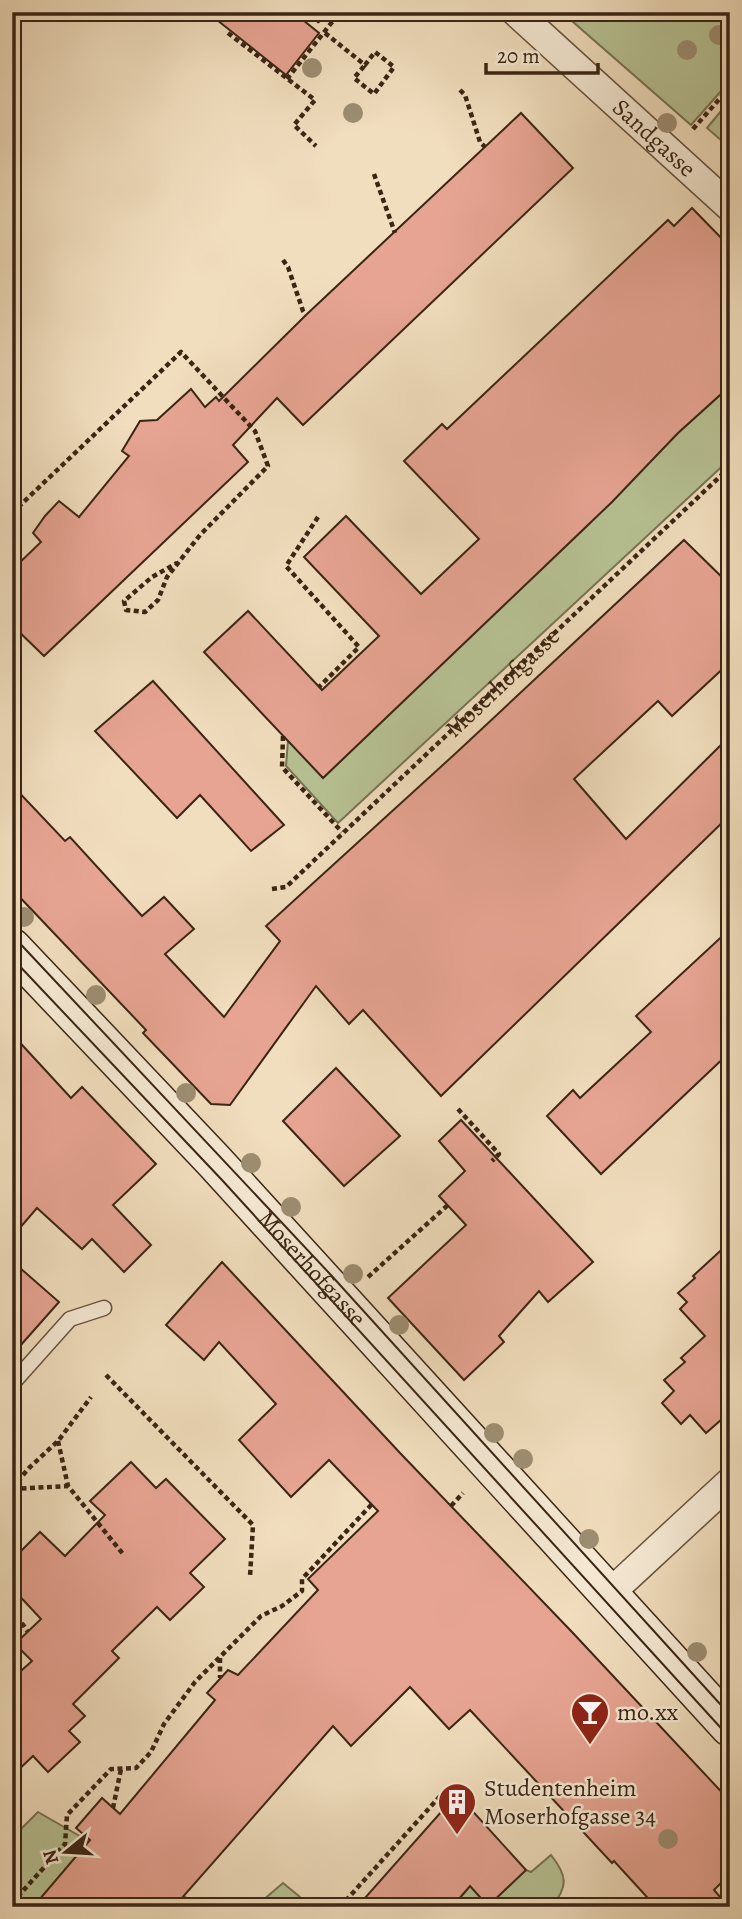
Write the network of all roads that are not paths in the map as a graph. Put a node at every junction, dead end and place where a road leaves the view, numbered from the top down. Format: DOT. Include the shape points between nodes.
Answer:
graph roads {
  1 [pos="516,12"];
  2 [pos="730,207"];
  3 [pos="12,948"];
  4 [pos="104,1308"];
  5 [pos="12,1384"];
  6 [pos="730,1482"];
  7 [pos="609,1594"];
  8 [pos="730,1727"];
  1 -- 2 [label="street, Sandgasse"];
  3 -- 7 [label="street, Moserhofgasse" via="214,1161"];
  4 -- 5 [label="lane" via="70,1319"];
  6 -- 7 [label="street"];
  7 -- 8 [label="street, Moserhofgasse"];
}
